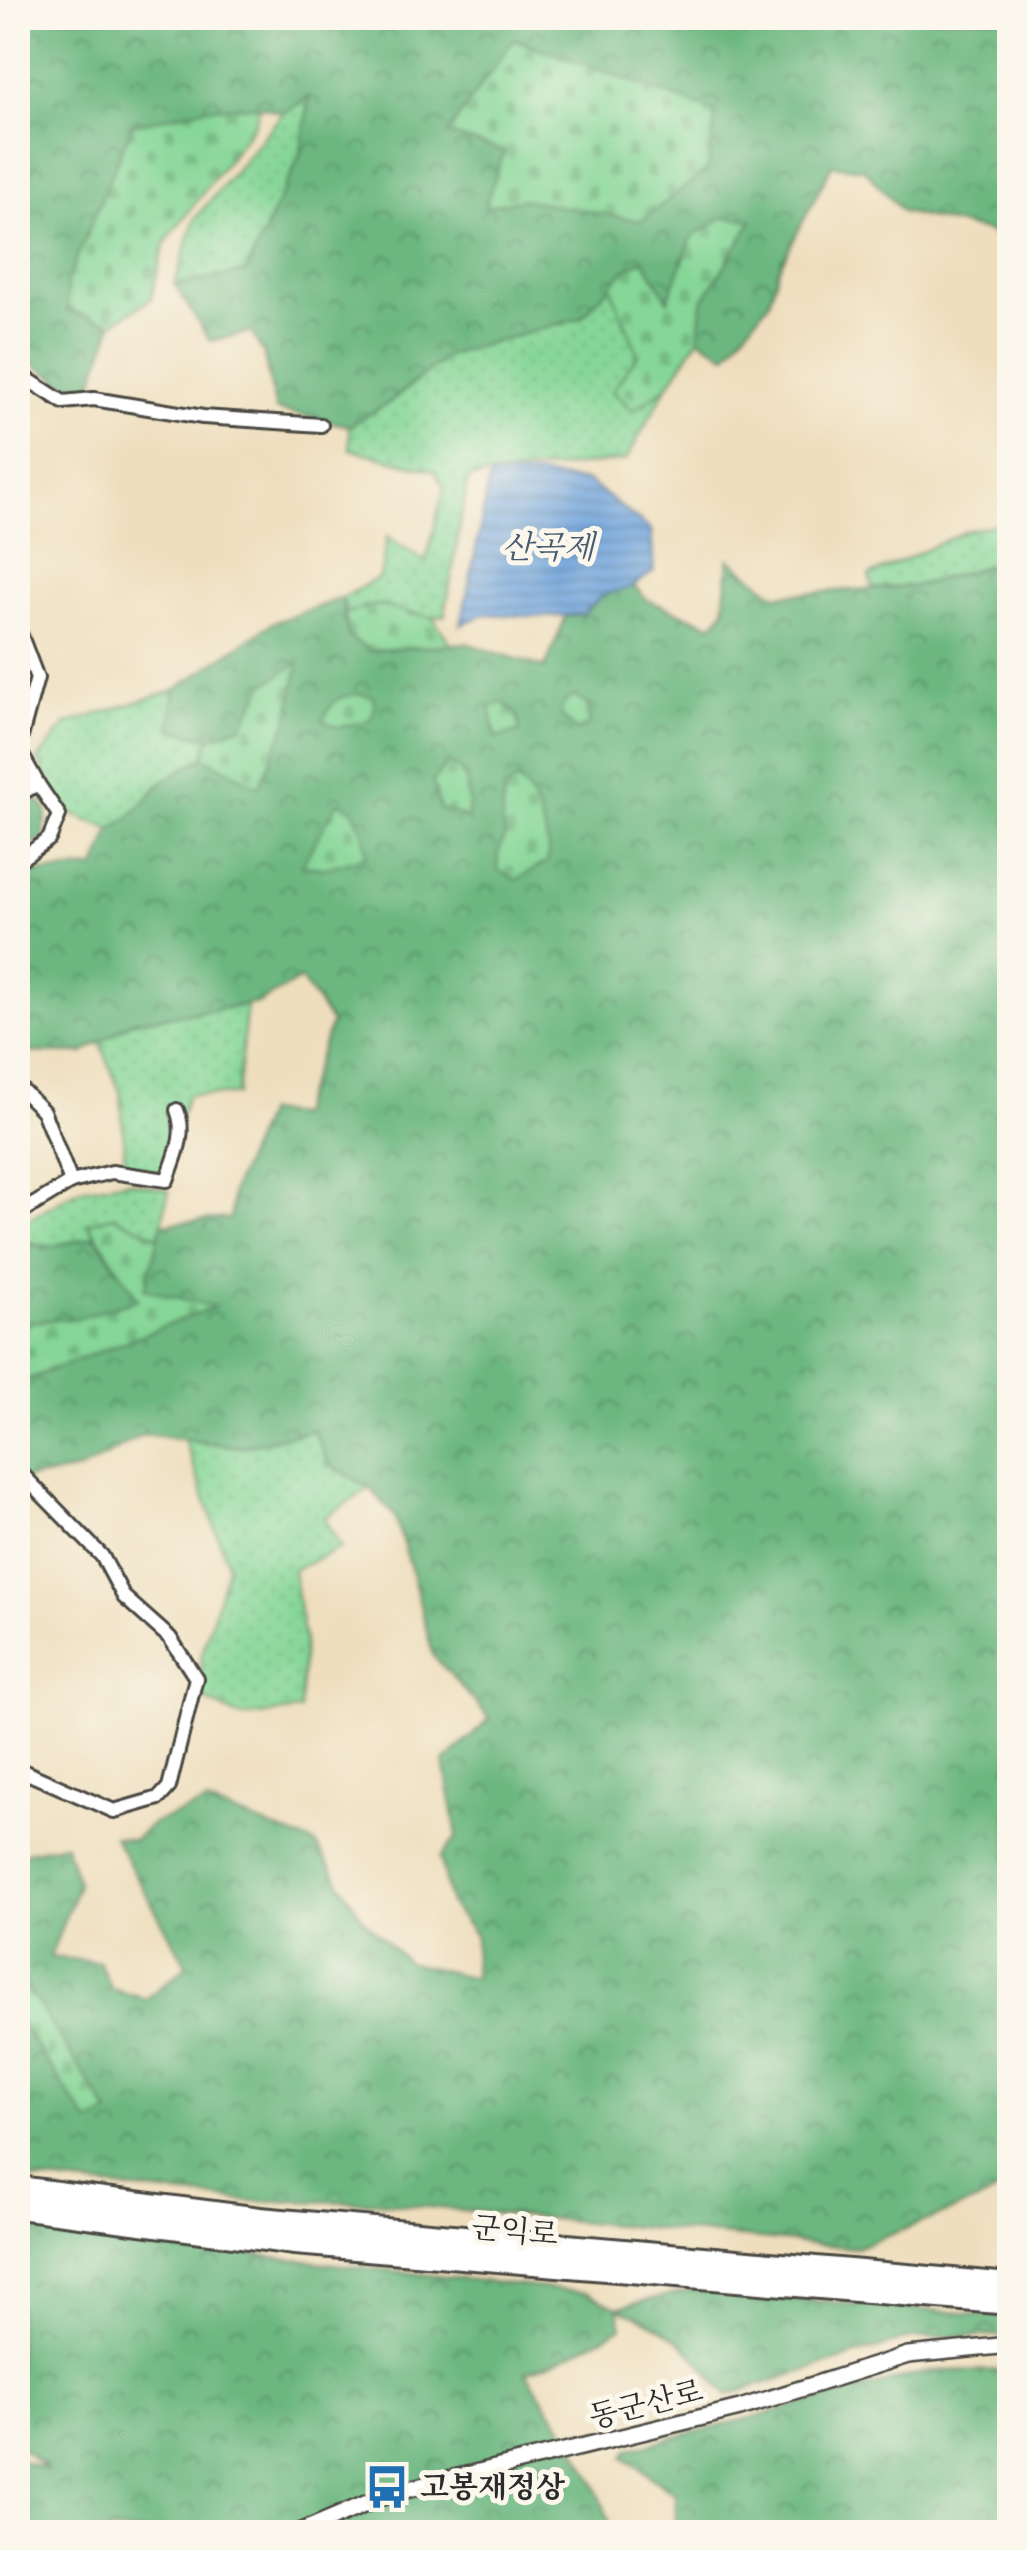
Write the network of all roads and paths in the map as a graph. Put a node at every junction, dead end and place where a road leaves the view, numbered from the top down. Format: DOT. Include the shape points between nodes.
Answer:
graph roads {
  1 [pos="18,373"];
  2 [pos="321,426"];
  3 [pos="18,628"];
  4 [pos="38,784"];
  5 [pos="18,795"];
  6 [pos="18,861"];
  7 [pos="18,1086"];
  8 [pos="177,1110"];
  9 [pos="71,1182"];
  10 [pos="18,1214"];
  11 [pos="18,1470"];
  12 [pos="18,1769"];
  13 [pos="18,2188"];
  14 [pos="18,2207"];
  15 [pos="1010,2285"];
  16 [pos="1010,2304"];
  17 [pos="1010,2345"];
  18 [pos="300,2532"];
  1 -- 2 [label="street" via="63,402 94,399"];
  3 -- 4 [label="street" via="37,678 18,748"];
  4 -- 5 [label="street"];
  4 -- 6 [label="street" via="59,815 49,839"];
  7 -- 9 [label="street" via="43,1111"];
  8 -- 9 [label="street" via="181,1138 168,1180 112,1172"];
  9 -- 10 [label="street"];
  11 -- 12 [label="street" via="102,1556 124,1597 170,1638 196,1678 170,1787 158,1798 114,1811"];
  13 -- 15 [label="highway, 군익로" via="280,2220"];
  14 -- 16 [label="highway, 군익로" via="295,2243"];
  17 -- 18 [label="street, 동군산로" via="908,2355 740,2408 389,2494"];
}
